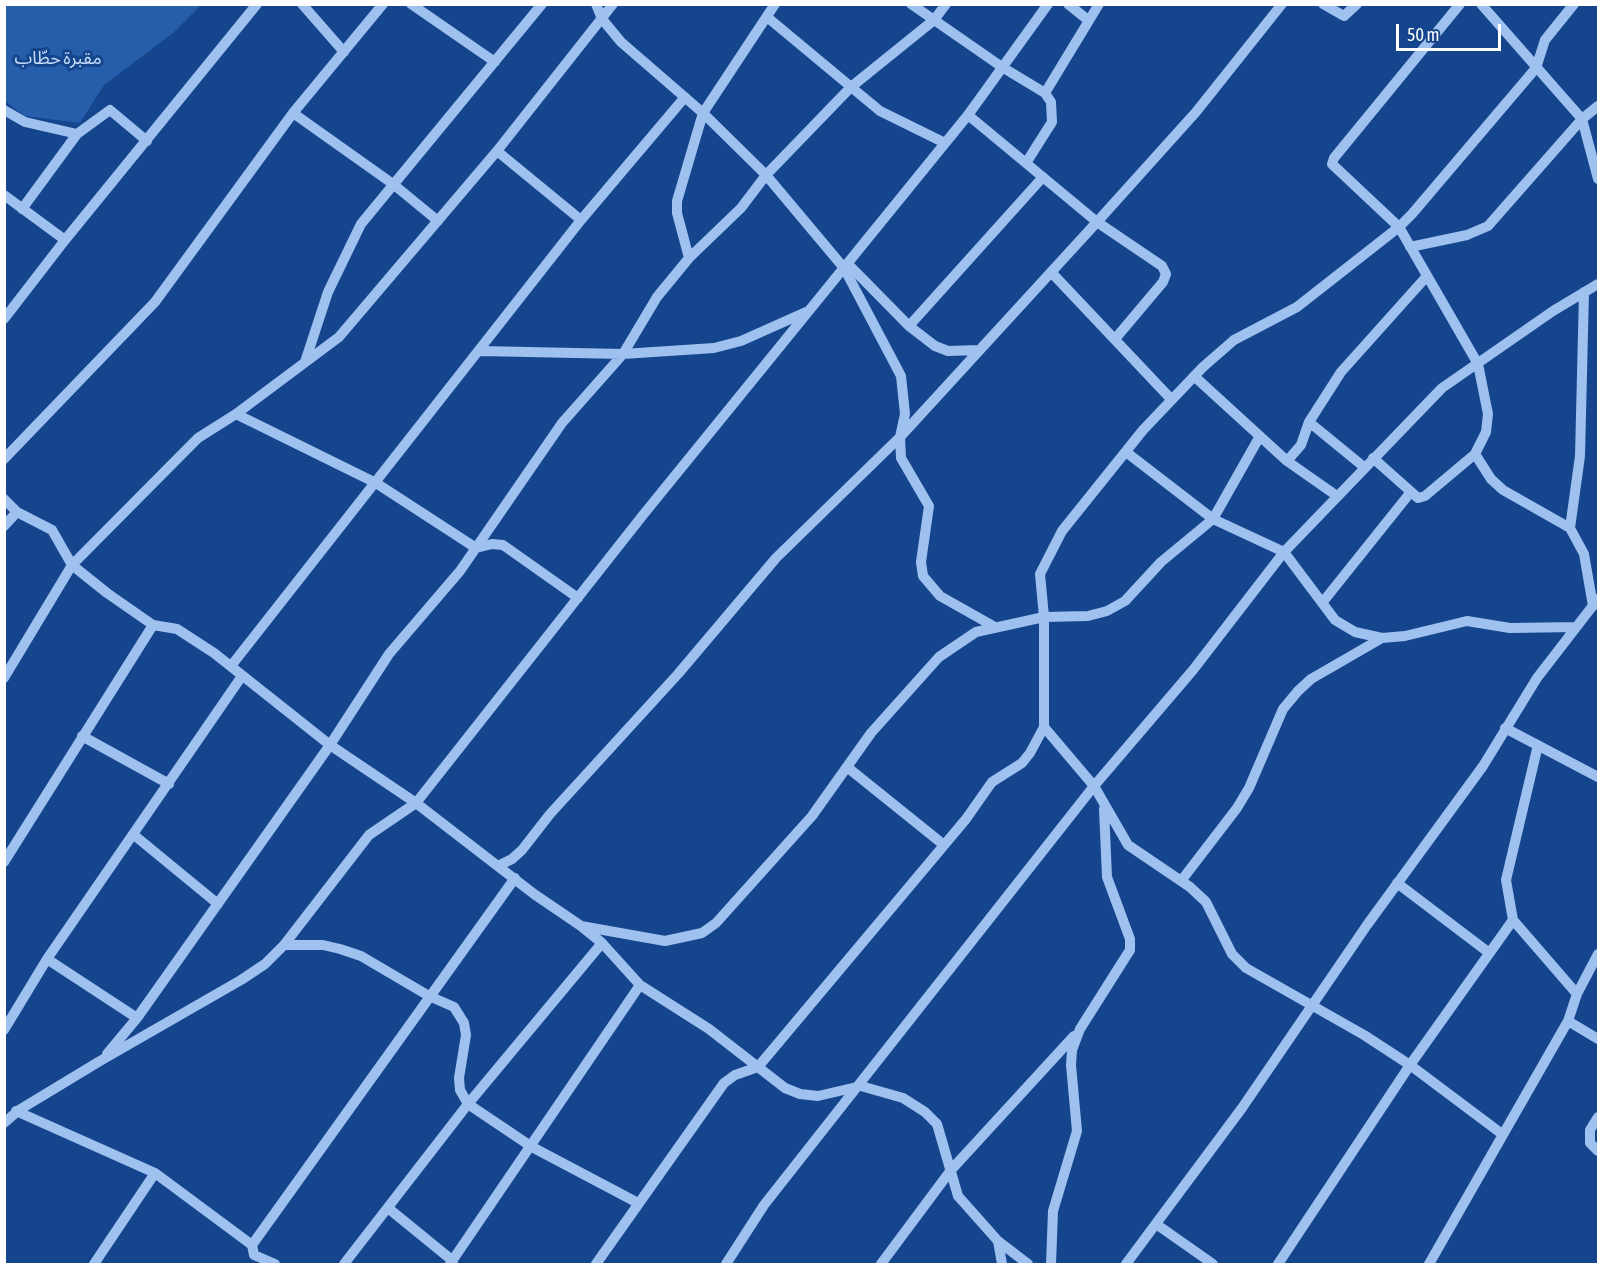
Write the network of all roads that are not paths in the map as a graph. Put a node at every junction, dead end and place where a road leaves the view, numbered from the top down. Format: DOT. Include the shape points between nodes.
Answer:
graph roads {
  1 [pos="257,4"];
  2 [pos="302,4"];
  3 [pos="383,4"];
  4 [pos="411,4"];
  5 [pos="542,4"];
  6 [pos="596,4"];
  7 [pos="613,4"];
  8 [pos="775,4"];
  9 [pos="911,4"];
  10 [pos="946,4"];
  11 [pos="1048,4"];
  12 [pos="1068,4"];
  13 [pos="1099,4"];
  14 [pos="1282,4"];
  15 [pos="1323,4"];
  16 [pos="1357,4"];
  17 [pos="1460,4"];
  18 [pos="1481,4"];
  19 [pos="1574,4"];
  20 [pos="767,17"];
  21 [pos="602,19"];
  22 [pos="934,20"];
  23 [pos="1088,20"];
  24 [pos="344,52"];
  25 [pos="495,62"];
  26 [pos="1002,68"];
  27 [pos="1536,68"];
  28 [pos="851,87"];
  29 [pos="1045,93"];
  30 [pos="685,97"];
  31 [pos="1599,106"];
  32 [pos="4,110"];
  33 [pos="293,113"];
  34 [pos="703,113"];
  35 [pos="968,115"];
  36 [pos="1582,119"];
  37 [pos="77,134"];
  38 [pos="147,141"];
  39 [pos="945,143"];
  40 [pos="497,151"];
  41 [pos="1026,163"];
  42 [pos="766,175"];
  43 [pos="1043,177"];
  44 [pos="1599,179"];
  45 [pos="393,184"];
  46 [pos="4,195"];
  47 [pos="22,209"];
  48 [pos="580,220"];
  49 [pos="438,221"];
  50 [pos="1097,222"];
  51 [pos="1399,227"];
  52 [pos="64,240"];
  53 [pos="1410,247"];
  54 [pos="689,258"];
  55 [pos="846,266"];
  56 [pos="1052,272"];
  57 [pos="1427,276"];
  58 [pos="1599,284"];
  59 [pos="1584,292"];
  60 [pos="808,311"];
  61 [pos="4,319"];
  62 [pos="909,326"];
  63 [pos="1115,339"];
  64 [pos="979,350"];
  65 [pos="480,351"];
  66 [pos="623,354"];
  67 [pos="305,362"];
  68 [pos="1478,364"];
  69 [pos="1194,376"];
  70 [pos="1171,399"];
  71 [pos="236,414"];
  72 [pos="1309,422"];
  73 [pos="1260,436"];
  74 [pos="900,437"];
  75 [pos="1125,452"];
  76 [pos="1475,454"];
  77 [pos="1373,458"];
  78 [pos="4,459"];
  79 [pos="1287,461"];
  80 [pos="1364,467"];
  81 [pos="376,483"];
  82 [pos="1410,493"];
  83 [pos="1337,496"];
  84 [pos="4,499"];
  85 [pos="17,512"];
  86 [pos="1213,519"];
  87 [pos="4,526"];
  88 [pos="1570,528"];
  89 [pos="476,548"];
  90 [pos="1284,552"];
  91 [pos="72,566"];
  92 [pos="578,598"];
  93 [pos="1322,603"];
  94 [pos="1596,603"];
  95 [pos="1044,617"];
  96 [pos="153,625"];
  97 [pos="995,627"];
  98 [pos="1576,627"];
  99 [pos="1382,638"];
  100 [pos="231,666"];
  101 [pos="242,676"];
  102 [pos="4,678"];
  103 [pos="1044,727"];
  104 [pos="1506,728"];
  105 [pos="82,736"];
  106 [pos="330,745"];
  107 [pos="1538,745"];
  108 [pos="847,767"];
  109 [pos="1599,777"];
  110 [pos="170,784"];
  111 [pos="1094,786"];
  112 [pos="416,803"];
  113 [pos="1104,804"];
  114 [pos="134,835"];
  115 [pos="944,845"];
  116 [pos="4,862"];
  117 [pos="498,866"];
  118 [pos="515,878"];
  119 [pos="1181,881"];
  120 [pos="1397,884"];
  121 [pos="218,904"];
  122 [pos="1513,920"];
  123 [pos="581,926"];
  124 [pos="602,943"];
  125 [pos="284,945"];
  126 [pos="1488,952"];
  127 [pos="1599,954"];
  128 [pos="47,958"];
  129 [pos="640,985"];
  130 [pos="1577,994"];
  131 [pos="429,996"];
  132 [pos="1311,1006"];
  133 [pos="137,1018"];
  134 [pos="1568,1022"];
  135 [pos="1080,1029"];
  136 [pos="4,1030"];
  137 [pos="1599,1039"];
  138 [pos="100,1061"];
  139 [pos="1410,1065"];
  140 [pos="758,1067"];
  141 [pos="861,1086"];
  142 [pos="468,1104"];
  143 [pos="19,1110"];
  144 [pos="4,1115"];
  145 [pos="1599,1117"];
  146 [pos="4,1123"];
  147 [pos="1502,1134"];
  148 [pos="532,1148"];
  149 [pos="1599,1151"];
  150 [pos="951,1170"];
  151 [pos="155,1173"];
  152 [pos="638,1203"];
  153 [pos="388,1208"];
  154 [pos="1156,1224"];
  155 [pos="998,1241"];
  156 [pos="251,1255"];
  157 [pos="999,1262"];
  158 [pos="451,1263"];
  159 [pos="94,1264"];
  160 [pos="275,1264"];
  161 [pos="344,1264"];
  162 [pos="596,1264"];
  163 [pos="726,1264"];
  164 [pos="881,1264"];
  165 [pos="1029,1264"];
  166 [pos="1051,1264"];
  167 [pos="1126,1264"];
  168 [pos="1213,1264"];
  169 [pos="1278,1264"];
  170 [pos="1429,1264"];
  1 -- 38 [label="street"];
  2 -- 24 [label="street"];
  3 -- 24 [label="street"];
  4 -- 25 [label="street"];
  5 -- 25 [label="street"];
  6 -- 21 [label="street"];
  7 -- 21 [label="street"];
  8 -- 20 [label="street"];
  9 -- 22 [label="street"];
  10 -- 22 [label="street"];
  11 -- 26 [label="street"];
  12 -- 23 [label="street"];
  13 -- 23 [label="street"];
  14 -- 50 [label="street" via="1197,112"];
  15 -- 16 [label="street" via="1344,16"];
  17 -- 51 [label="street" via="1332,164"];
  18 -- 27 [label="street"];
  19 -- 27 [label="street" via="1545,40"];
  20 -- 28 [label="street"];
  20 -- 34 [label="street"];
  21 -- 30 [label="street" via="621,42"];
  21 -- 40 [label="street"];
  22 -- 26 [label="street"];
  22 -- 28 [label="street"];
  23 -- 29 [label="street"];
  24 -- 33 [label="street"];
  25 -- 45 [label="street"];
  26 -- 29 [label="street"];
  26 -- 35 [label="street"];
  27 -- 36 [label="street"];
  27 -- 51 [label="street"];
  28 -- 39 [label="street" via="880,111"];
  28 -- 42 [label="street"];
  29 -- 41 [label="street" via="1051,102 1052,122"];
  30 -- 34 [label="street"];
  30 -- 48 [label="street"];
  31 -- 36 [label="street"];
  32 -- 37 [label="street" via="25,122"];
  33 -- 45 [label="street"];
  33 -- 78 [label="street" via="155,302"];
  34 -- 42 [label="street"];
  34 -- 54 [label="street" via="677,201"];
  35 -- 39 [label="street"];
  35 -- 41 [label="street"];
  36 -- 44 [label="street"];
  36 -- 53 [label="street" via="1488,226 1467,235"];
  37 -- 38 [label="street" via="110,110"];
  37 -- 47 [label="street"];
  38 -- 52 [label="street"];
  39 -- 55 [label="street"];
  40 -- 48 [label="street"];
  40 -- 49 [label="street"];
  41 -- 43 [label="street"];
  42 -- 54 [label="street" via="741,208"];
  42 -- 55 [label="street"];
  43 -- 50 [label="street"];
  43 -- 62 [label="street"];
  45 -- 49 [label="street"];
  45 -- 67 [label="street" via="361,224 344,255"];
  46 -- 47 [label="street"];
  47 -- 52 [label="street"];
  48 -- 65 [label="street"];
  49 -- 67 [label="street" via="339,337"];
  50 -- 56 [label="street"];
  50 -- 63 [label="street" via="1162,266 1166,274"];
  51 -- 53 [label="street"];
  51 -- 69 [label="street" via="1297,307 1234,340"];
  52 -- 61 [label="street"];
  53 -- 57 [label="street"];
  54 -- 66 [label="street" via="657,297"];
  55 -- 60 [label="street"];
  55 -- 62 [label="street"];
  55 -- 74 [label="street" via="901,376 905,414"];
  56 -- 63 [label="street"];
  56 -- 64 [label="street"];
  57 -- 68 [label="street"];
  57 -- 72 [label="street" via="1341,372"];
  58 -- 59 [label="street"];
  59 -- 68 [label="street"];
  59 -- 88 [label="street" via="1580,456"];
  60 -- 66 [label="street" via="741,341 714,348"];
  60 -- 92 [label="street"];
  62 -- 64 [label="street" via="941,349"];
  63 -- 70 [label="street"];
  64 -- 74 [label="street"];
  65 -- 66 [label="street"];
  65 -- 81 [label="street"];
  66 -- 89 [label="street" via="561,423"];
  67 -- 71 [label="street"];
  68 -- 76 [label="street" via="1488,414 1486,432"];
  68 -- 77 [label="street" via="1442,388"];
  69 -- 70 [label="street"];
  69 -- 73 [label="street"];
  70 -- 75 [label="street"];
  71 -- 81 [label="street"];
  71 -- 91 [label="street" via="198,438"];
  72 -- 79 [label="street" via="1301,445"];
  72 -- 80 [label="street"];
  73 -- 79 [label="street"];
  73 -- 86 [label="street"];
  74 -- 97 [label="street" via="901,459 929,506 921,562 923,576 940,596"];
  74 -- 117 [label="street" via="776,558 522,850"];
  75 -- 86 [label="street"];
  75 -- 95 [label="street" via="1062,531 1044,564 1040,573"];
  76 -- 82 [label="street" via="1425,496 1418,498"];
  76 -- 88 [label="street" via="1503,490"];
  77 -- 80 [label="street"];
  77 -- 82 [label="street"];
  79 -- 83 [label="street"];
  80 -- 83 [label="street"];
  81 -- 89 [label="street"];
  81 -- 100 [label="street"];
  82 -- 93 [label="street"];
  83 -- 90 [label="street"];
  84 -- 85 [label="street"];
  85 -- 87 [label="street"];
  85 -- 91 [label="street" via="52,530"];
  86 -- 90 [label="street"];
  86 -- 95 [label="street" via="1161,562 1125,601 1088,616"];
  88 -- 94 [label="street" via="1584,554"];
  89 -- 92 [label="street" via="502,545"];
  89 -- 106 [label="street" via="389,654"];
  90 -- 93 [label="street"];
  90 -- 111 [label="street" via="1193,670"];
  91 -- 96 [label="street"];
  91 -- 102 [label="street"];
  92 -- 112 [label="street"];
  93 -- 99 [label="street" via="1335,620 1355,632"];
  94 -- 98 [label="street"];
  95 -- 97 [label="street"];
  95 -- 103 [label="street"];
  96 -- 100 [label="street" via="177,629"];
  96 -- 105 [label="street"];
  97 -- 108 [label="street" via="976,632 939,657 871,733"];
  98 -- 99 [label="street" via="1510,628 1467,621"];
  98 -- 104 [label="street" via="1537,678"];
  99 -- 119 [label="street" via="1311,679 1283,709 1249,788"];
  100 -- 101 [label="street"];
  101 -- 106 [label="street"];
  101 -- 110 [label="street"];
  103 -- 111 [label="street"];
  103 -- 115 [label="street" via="1022,763 992,782"];
  104 -- 107 [label="street"];
  104 -- 120 [label="street"];
  105 -- 110 [label="street"];
  105 -- 116 [label="street"];
  106 -- 112 [label="street"];
  106 -- 121 [label="street"];
  107 -- 109 [label="street"];
  107 -- 122 [label="street" via="1506,880"];
  108 -- 115 [label="street"];
  108 -- 123 [label="street" via="812,816 716,923 702,933 665,940"];
  110 -- 114 [label="street"];
  111 -- 113 [label="street"];
  111 -- 141 [label="street"];
  112 -- 117 [label="street"];
  112 -- 125 [label="street" via="369,835"];
  113 -- 119 [label="street" via="1128,845"];
  113 -- 135 [label="street" via="1107,877 1130,939 1130,950"];
  114 -- 121 [label="street"];
  114 -- 128 [label="street"];
  115 -- 140 [label="street"];
  117 -- 118 [label="street"];
  118 -- 123 [label="street"];
  118 -- 131 [label="street"];
  119 -- 132 [label="street" via="1206,902 1222,938 1239,961"];
  120 -- 126 [label="street"];
  120 -- 132 [label="street"];
  121 -- 133 [label="street"];
  122 -- 126 [label="street"];
  122 -- 130 [label="street"];
  123 -- 124 [label="street"];
  124 -- 129 [label="street"];
  124 -- 142 [label="street"];
  125 -- 131 [label="street" via="323,945 361,956"];
  125 -- 138 [label="street" via="241,980"];
  126 -- 139 [label="street"];
  127 -- 130 [label="street"];
  128 -- 133 [label="street"];
  128 -- 136 [label="street"];
  129 -- 140 [label="street" via="709,1029"];
  129 -- 148 [label="street"];
  130 -- 134 [label="street"];
  131 -- 142 [label="street" via="454,1007 464,1023 466,1035 459,1078"];
  131 -- 156 [label="street"];
  132 -- 139 [label="street"];
  132 -- 154 [label="street"];
  133 -- 138 [label="street"];
  134 -- 137 [label="street"];
  134 -- 147 [label="street"];
  135 -- 150 [label="street"];
  135 -- 166 [label="street" via="1071,1065 1077,1131 1053,1211"];
  138 -- 143 [label="street"];
  139 -- 147 [label="street"];
  139 -- 169 [label="street"];
  140 -- 141 [label="street" via="785,1088 800,1094 818,1096"];
  140 -- 152 [label="street" via="724,1083"];
  141 -- 150 [label="street" via="903,1098 925,1112 937,1124"];
  141 -- 163 [label="street" via="765,1205"];
  142 -- 148 [label="street"];
  142 -- 153 [label="street"];
  143 -- 144 [label="street"];
  143 -- 146 [label="street"];
  143 -- 151 [label="street"];
  145 -- 149 [label="street" via="1590,1130 1590,1143"];
  147 -- 170 [label="street"];
  148 -- 152 [label="street"];
  148 -- 158 [label="street"];
  150 -- 155 [label="street" via="958,1196"];
  150 -- 164 [label="street"];
  151 -- 156 [label="street"];
  151 -- 159 [label="street"];
  152 -- 162 [label="street"];
  153 -- 158 [label="street"];
  153 -- 161 [label="street"];
  154 -- 167 [label="street"];
  154 -- 168 [label="street"];
  155 -- 157 [label="street"];
  155 -- 165 [label="street"];
  156 -- 160 [label="street"];
}
